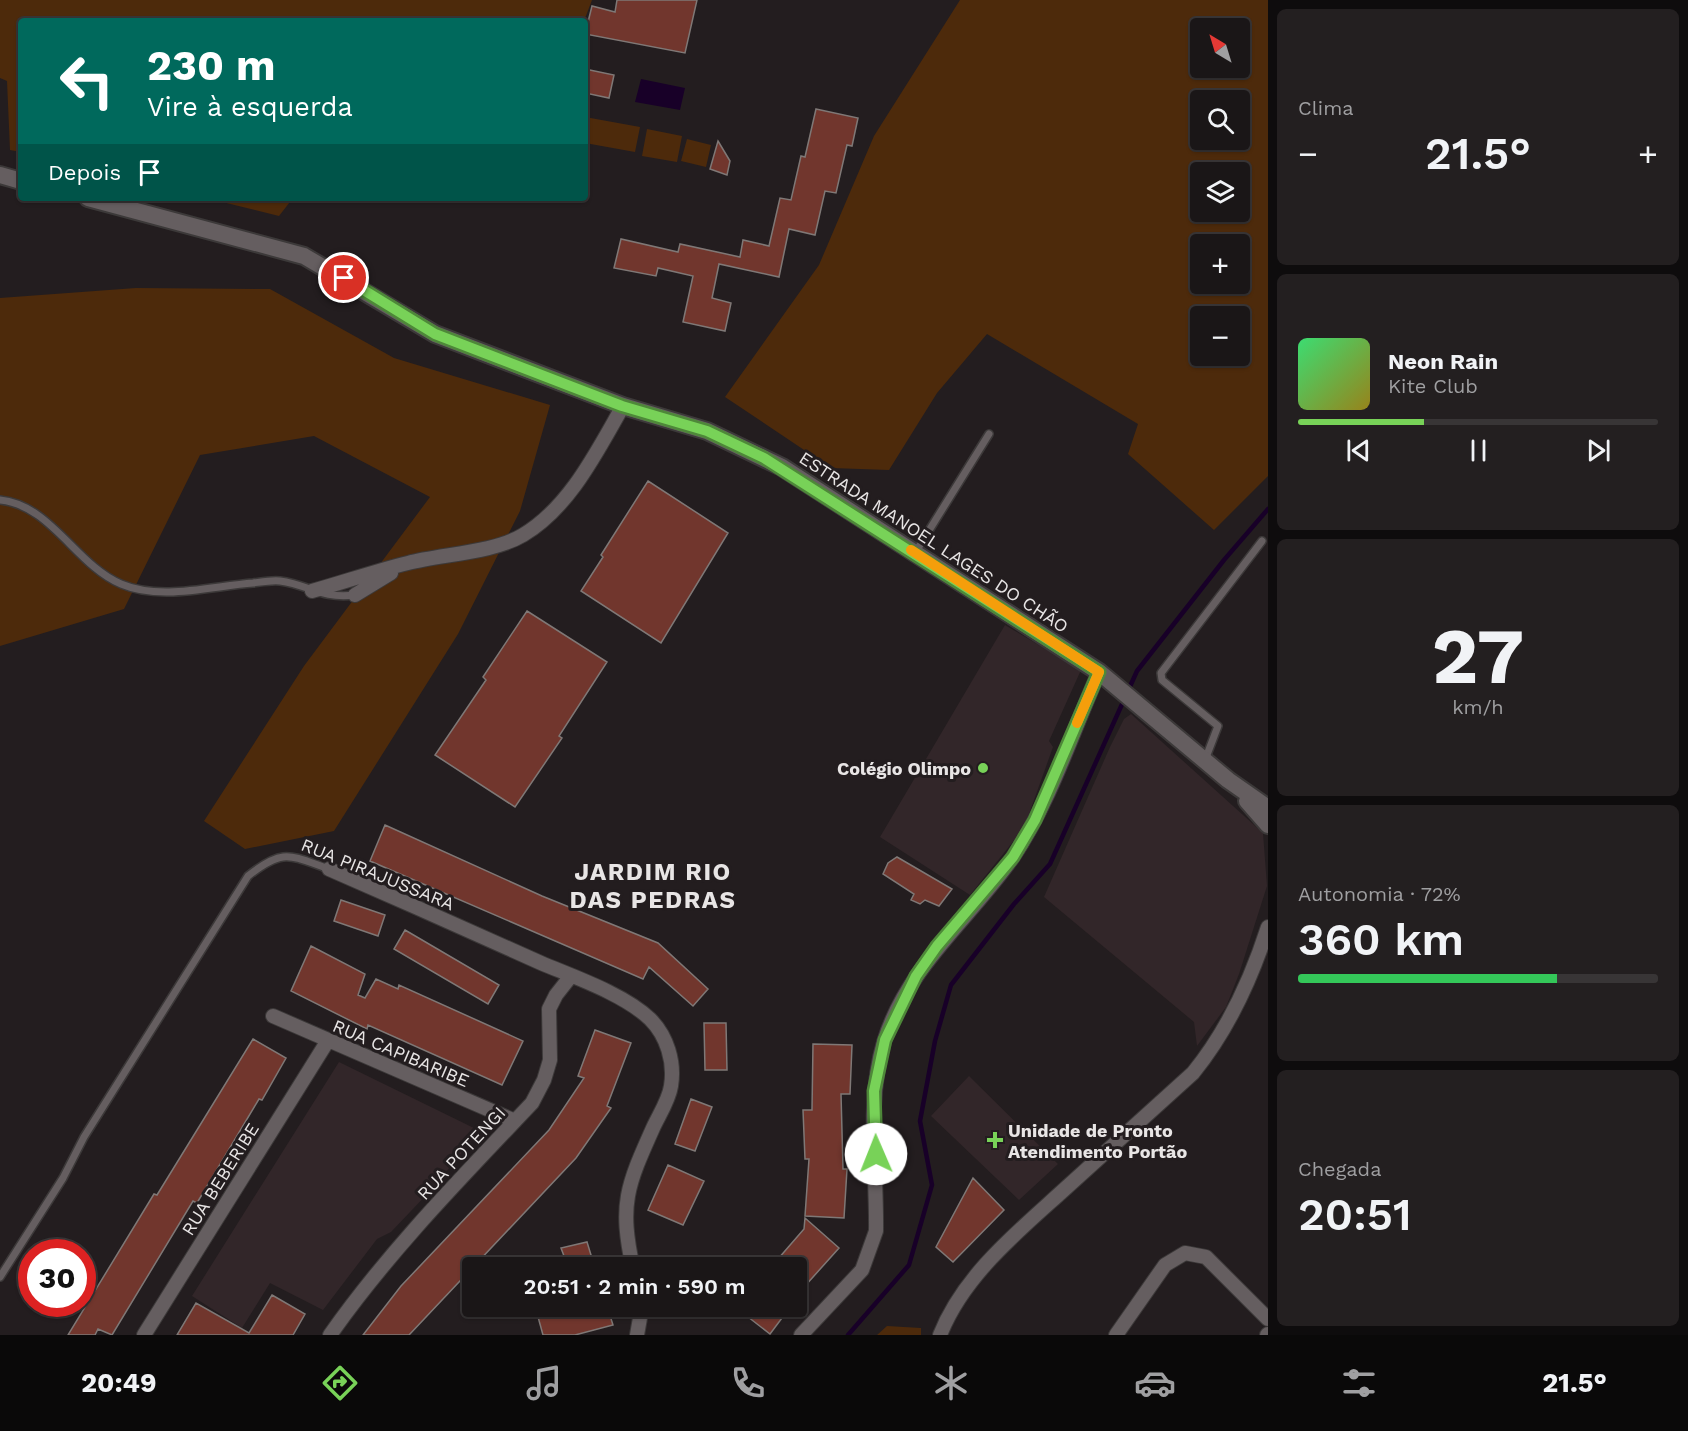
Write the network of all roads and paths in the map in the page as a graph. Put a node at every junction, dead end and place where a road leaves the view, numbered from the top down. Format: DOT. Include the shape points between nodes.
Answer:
graph roads {
  1 [pos="0,175"];
  2 [pos="18,180"];
  3 [pos="99,201"];
  4 [pos="622,406"];
  5 [pos="989,434"];
  6 [pos="0,500"];
  7 [pos="1262,541"];
  8 [pos="915,553"];
  9 [pos="408,563"];
  10 [pos="312,591"];
  11 [pos="355,595"];
  12 [pos="1099,672"];
  13 [pos="1205,760"];
  14 [pos="1228,780"];
  15 [pos="1268,808"];
  16 [pos="1268,825"];
  17 [pos="329,869"];
  18 [pos="1268,927"];
  19 [pos="571,976"];
  20 [pos="273,1016"];
  21 [pos="327,1041"];
  22 [pos="515,1120"];
  23 [pos="631,1257"];
  24 [pos="0,1277"];
  25 [pos="640,1317"];
  26 [pos="1268,1319"];
  27 [pos="144,1335"];
  28 [pos="330,1335"];
  29 [pos="637,1335"];
  30 [pos="801,1335"];
  31 [pos="940,1335"];
  32 [pos="1116,1335"];
  1 -- 2 [label="street"];
  3 -- 4 [label="street, ESTRADA MANOEL LAGES DO CHÃO" via="304,256 435,334"];
  4 -- 8 [label="street, ESTRADA MANOEL LAGES DO CHÃO" via="707,431 747,449 782,467"];
  4 -- 9 [label="street" via="578,478 539,524 522,536 501,543"];
  5 -- 8 [label="lane"];
  6 -- 10 [label="lane" via="35,512 98,572 123,585 170,592 280,581"];
  7 -- 13 [label="lane" via="1161,673 1162,680 1218,726"];
  8 -- 12 [label="street, ESTRADA MANOEL LAGES DO CHÃO"];
  9 -- 10 [label="street"];
  9 -- 11 [label="street"];
  10 -- 11 [label="lane" via="329,596"];
  12 -- 13 [label="street, ESTRADA MANOEL LAGES DO CHÃO"];
  12 -- 30 [label="street" via="1035,820 1013,857 916,976 885,1040 874,1091 877,1195 873,1242 862,1270"];
  13 -- 14 [label="street, ESTRADA MANOEL LAGES DO CHÃO"];
  14 -- 15 [label="street, ESTRADA MANOEL LAGES DO CHÃO"];
  14 -- 16 [label="street, ESTRADA MANOEL LAGES DO CHÃO"];
  17 -- 19 [label="street, RUA PIRAJUSSARA"];
  17 -- 24 [label="lane, RUA PIRAJUSSARA" via="289,855 269,859 248,876"];
  18 -- 31 [label="street" via="1231,1019 1198,1067 1006,1241 975,1279"];
  19 -- 22 [label="street, RUA POTENGI" via="549,1009 550,1060 544,1080 532,1103"];
  19 -- 23 [label="street, RUA PIRAJUSSARA" via="630,1004 650,1019 664,1038 671,1057 671,1087 631,1177 625,1204"];
  20 -- 21 [label="street, RUA CAPIBARIBE"];
  21 -- 22 [label="street, RUA CAPIBARIBE"];
  21 -- 27 [label="street, RUA BEBERIBE"];
  22 -- 28 [label="street, RUA POTENGI" via="357,1296"];
  25 -- 29 [label="street"];
  26 -- 32 [label="street" via="1206,1257 1185,1253 1166,1265"];
}
